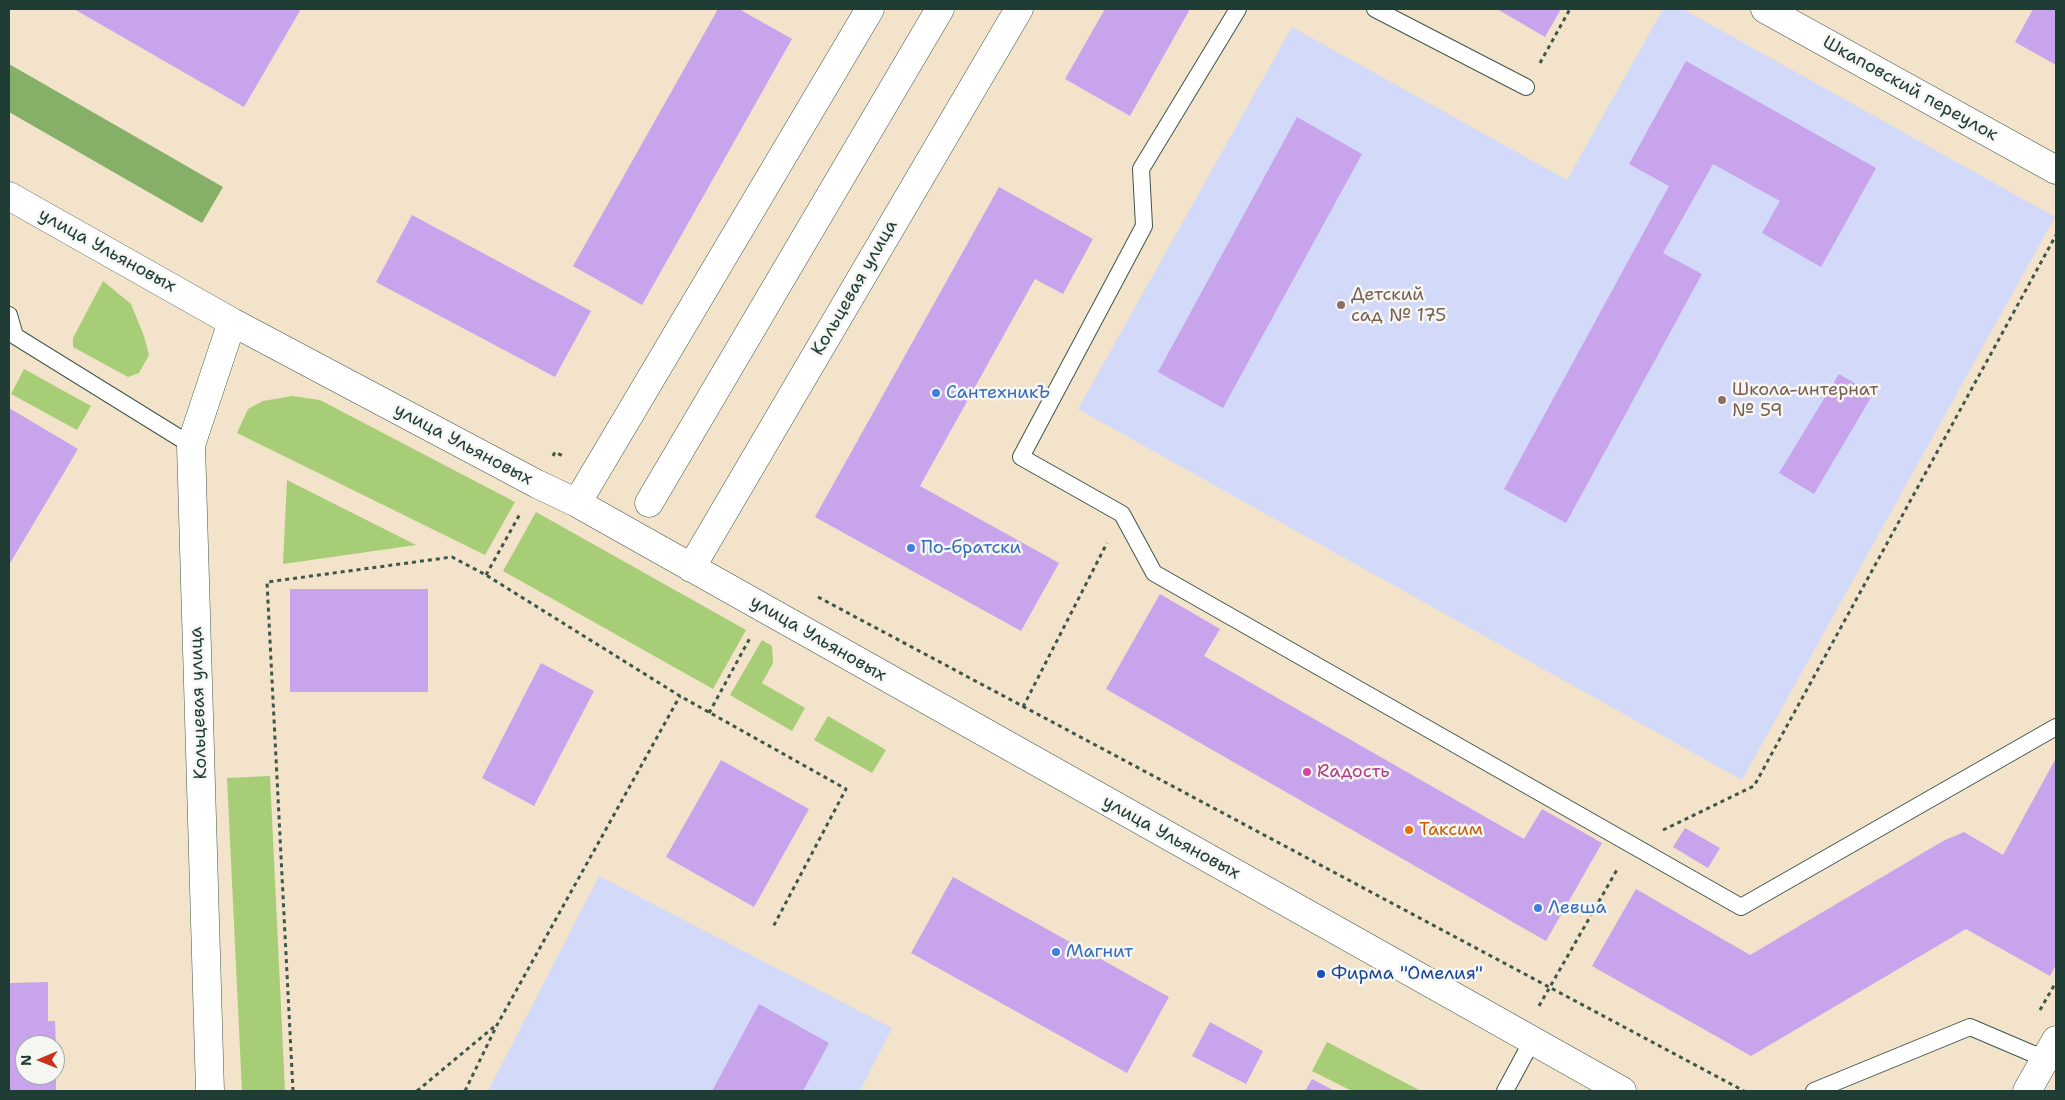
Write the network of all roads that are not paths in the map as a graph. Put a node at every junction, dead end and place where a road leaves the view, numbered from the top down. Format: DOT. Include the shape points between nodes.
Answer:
graph roads {
  1 [pos="870,9"];
  2 [pos="940,9"];
  3 [pos="1019,9"];
  4 [pos="1238,9"];
  5 [pos="1375,9"];
  6 [pos="1764,9"];
  7 [pos="1526,87"];
  8 [pos="2056,170"];
  9 [pos="9,196"];
  10 [pos="9,315"];
  11 [pos="232,322"];
  12 [pos="191,445"];
  13 [pos="576,503"];
  14 [pos="649,503"];
  15 [pos="691,568"];
  16 [pos="2056,727"];
  17 [pos="1528,1038"];
  18 [pos="2051,1050"];
  19 [pos="210,1091"];
  20 [pos="1505,1091"];
  21 [pos="1622,1091"];
  22 [pos="1814,1091"];
  23 [pos="2027,1091"];
  1 -- 13 [label="main road"];
  2 -- 14 [label="main road"];
  3 -- 15 [label="main road, Кольцевая улица"];
  4 -- 16 [label="lane" via="1142,169 1144,226 1021,457 1122,514 1154,573 1741,907"];
  5 -- 7 [label="lane"];
  6 -- 8 [label="main road, Шкаповский переулок"];
  9 -- 11 [label="main road, улица Ульяновых"];
  10 -- 12 [label="lane" via="15,336"];
  11 -- 12 [label="main road, Кольцевая улица"];
  11 -- 13 [label="main road, улица Ульяновых"];
  12 -- 19 [label="main road, Кольцевая улица"];
  13 -- 15 [label="main road, улица Ульяновых"];
  15 -- 17 [label="main road, улица Ульяновых"];
  17 -- 20 [label="lane"];
  17 -- 21 [label="main road, улица Ульяновых"];
  18 -- 22 [label="lane" via="1970,1027"];
  18 -- 23 [label="main road"];
}
